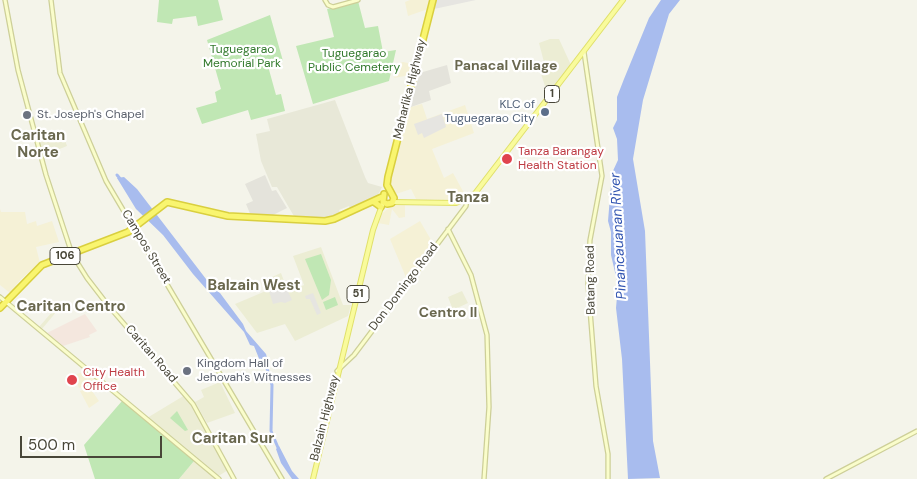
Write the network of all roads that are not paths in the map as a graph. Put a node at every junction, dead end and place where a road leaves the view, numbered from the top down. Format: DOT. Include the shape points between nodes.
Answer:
graph roads {
  1 [pos="5,0"];
  2 [pos="51,0"];
  3 [pos="325,0"];
  4 [pos="358,0"];
  5 [pos="433,0"];
  6 [pos="623,0"];
  7 [pos="584,52"];
  8 [pos="387,200"];
  9 [pos="467,200"];
  10 [pos="379,214"];
  11 [pos="135,228"];
  12 [pos="448,229"];
  13 [pos="72,254"];
  14 [pos="0,297"];
  15 [pos="7,302"];
  16 [pos="0,308"];
  17 [pos="338,371"];
  18 [pos="917,431"];
  19 [pos="219,479"];
  20 [pos="234,479"];
  21 [pos="282,479"];
  22 [pos="312,479"];
  23 [pos="484,479"];
  24 [pos="608,479"];
  25 [pos="826,479"];
  1 -- 13 [label="main road, Caritan Road" via="18,70 46,175"];
  2 -- 11 [label="main road, Campos Street" via="60,73 106,181"];
  3 -- 4 [label="main road" via="333,7"];
  5 -- 8 [label="highway, Maharlika Highway" via="388,178"];
  6 -- 7 [label="main road, 1"];
  7 -- 9 [label="main road, 1"];
  7 -- 24 [label="main road, Batang Road" via="602,176 590,240 588,284 596,378 608,454"];
  8 -- 9 [label="main road" via="456,203"];
  8 -- 10 [label="main road, 51"];
  8 -- 10 [label="main road, 51"];
  8 -- 11 [label="highway, 106" via="325,221 228,216 167,202"];
  9 -- 12 [label="main road, Don Domingo Road"];
  10 -- 17 [label="main road, Balzain Highway / 51"];
  11 -- 13 [label="highway, 106"];
  11 -- 21 [label="main road, Campos Street"];
  12 -- 17 [label="main road, Don Domingo Road" via="354,355"];
  12 -- 23 [label="main road" via="471,275 487,335 490,407"];
  13 -- 15 [label="highway, 106" via="39,267"];
  13 -- 20 [label="main road, Caritan Road" via="89,282 193,404"];
  14 -- 15 [label="main road"];
  15 -- 16 [label="highway, 106"];
  15 -- 19 [label="main road"];
  17 -- 22 [label="main road, Balzain Highway / 51"];
  18 -- 25 [label="main road"];
}
